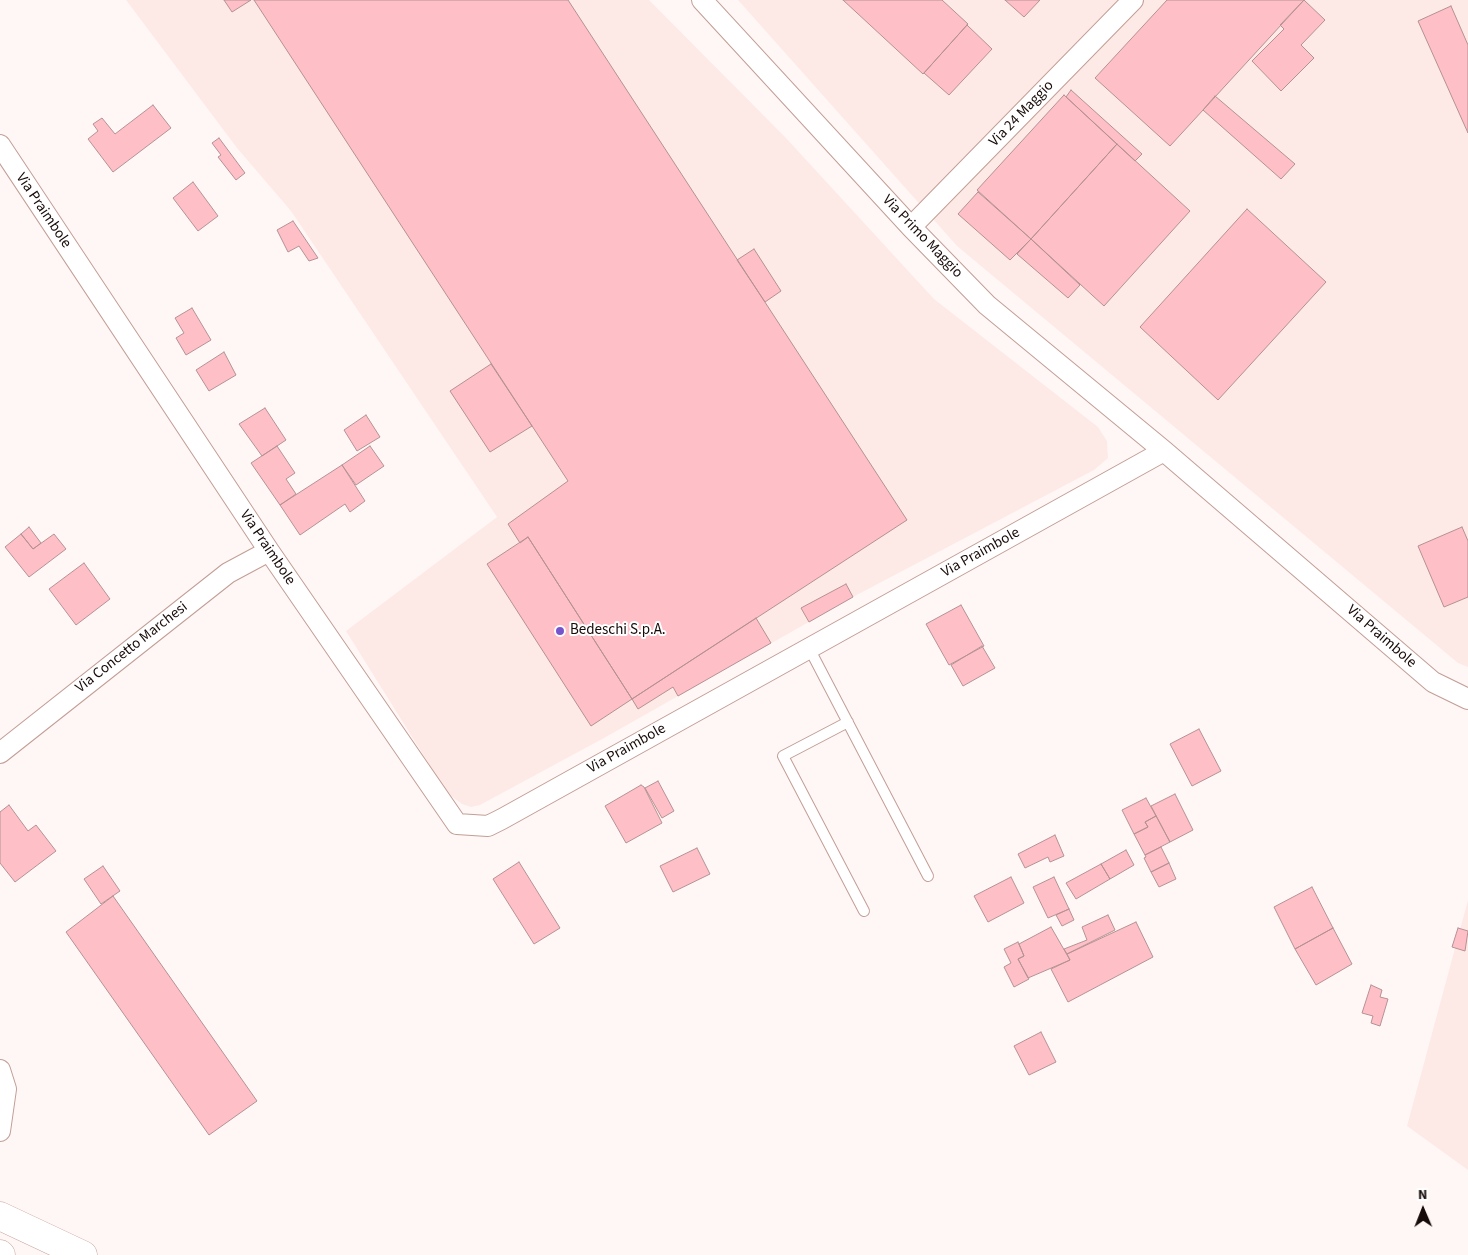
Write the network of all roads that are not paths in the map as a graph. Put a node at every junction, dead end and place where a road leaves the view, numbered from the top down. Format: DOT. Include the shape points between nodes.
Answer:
graph roads {
  1 [pos="702,0"];
  2 [pos="1133,0"];
  3 [pos="0,146"];
  4 [pos="911,227"];
  5 [pos="1164,451"];
  6 [pos="269,551"];
  7 [pos="809,648"];
  8 [pos="1468,700"];
  9 [pos="848,722"];
  10 [pos="0,753"];
  11 [pos="928,876"];
  12 [pos="864,910"];
  13 [pos="0,1070"];
  14 [pos="0,1131"];
  15 [pos="0,1216"];
  16 [pos="83,1255"];
  1 -- 4 [label="street, Via Primo Maggio"];
  2 -- 4 [label="street, Via 24 Maggio"];
  3 -- 6 [label="street, Via Praimbole"];
  4 -- 5 [label="street, Via Primo Maggio" via="987,305"];
  5 -- 7 [label="street, Via Praimbole"];
  5 -- 8 [label="street, Via Praimbole" via="1432,682"];
  6 -- 7 [label="street, Via Praimbole" via="457,824 488,826 502,819"];
  6 -- 10 [label="street, Via Concetto Marchesi" via="228,573"];
  7 -- 9 [label="lane"];
  9 -- 11 [label="lane"];
  9 -- 12 [label="lane" via="783,756"];
  13 -- 14 [label="street" via="6,1089"];
  15 -- 16 [label="highway"];
}
